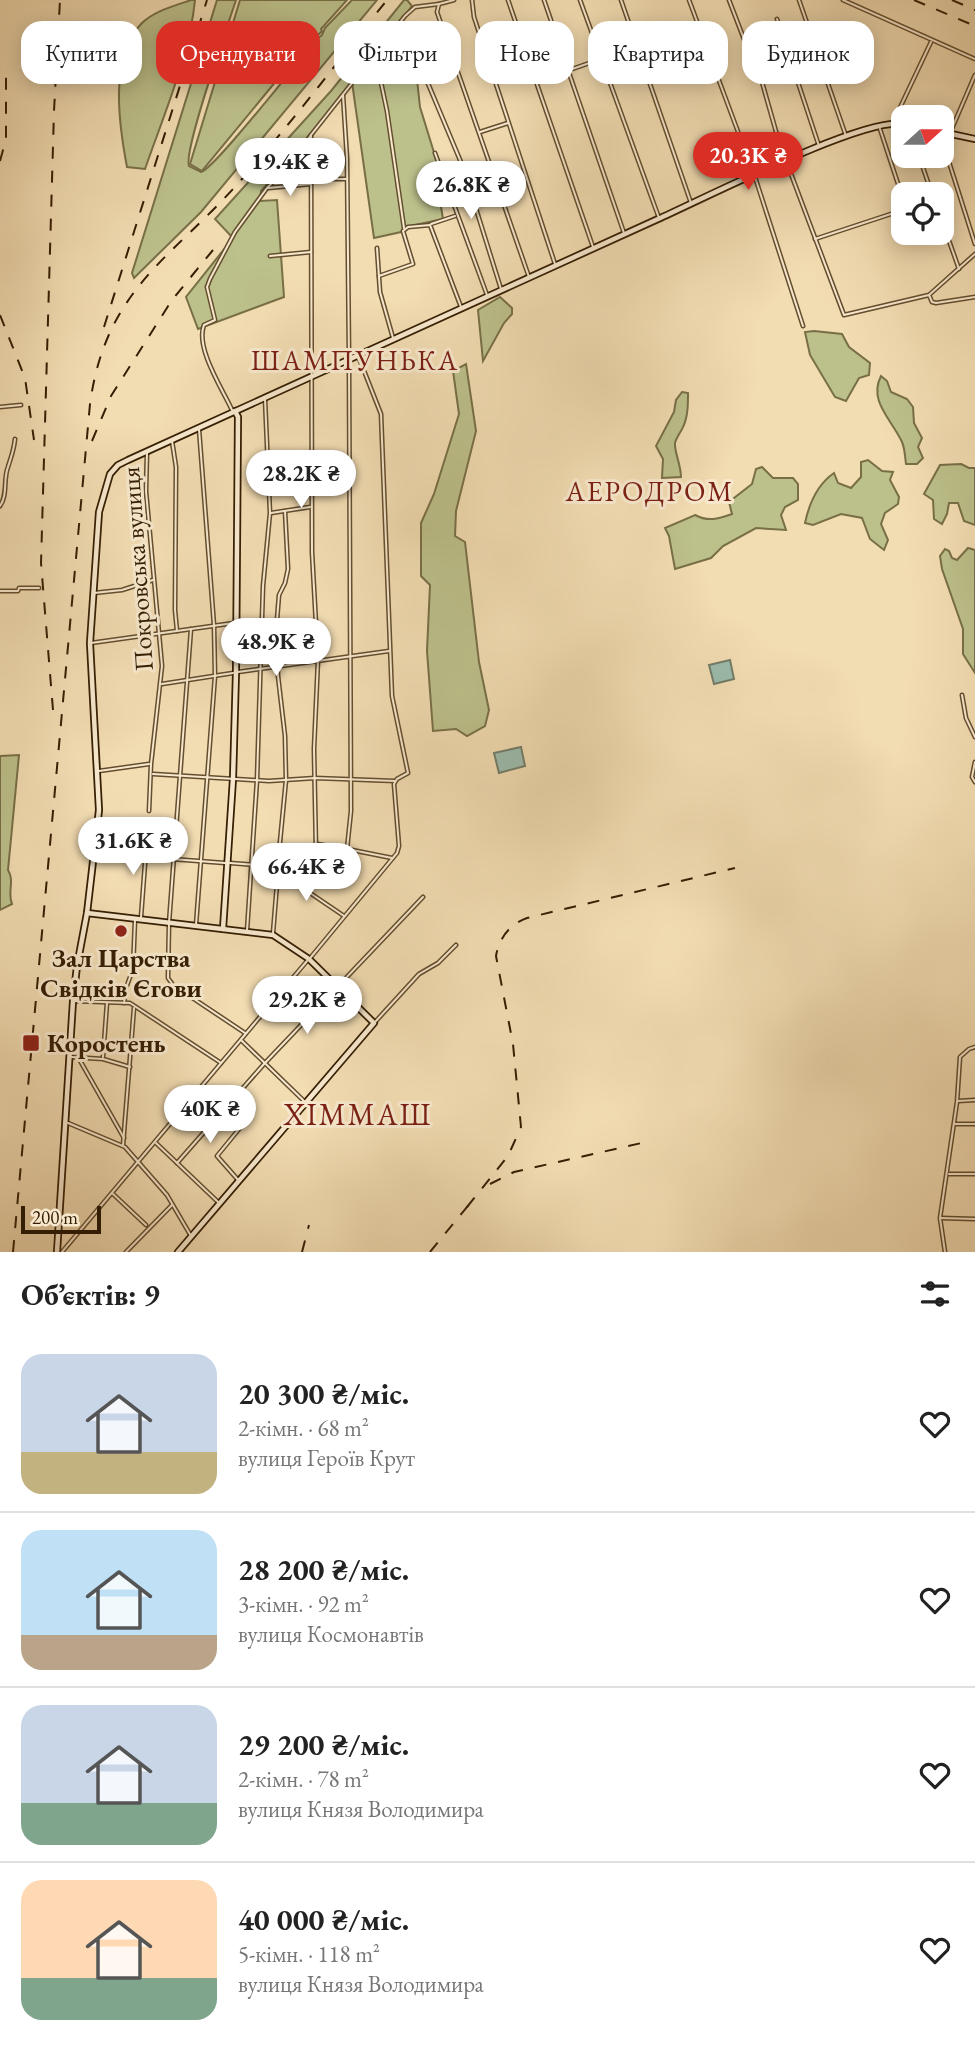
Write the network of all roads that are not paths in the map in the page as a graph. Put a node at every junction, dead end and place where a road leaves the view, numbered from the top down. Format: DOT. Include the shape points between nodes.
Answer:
graph roads {
  1 [pos="454,0"];
  2 [pos="472,0"];
  3 [pos="508,0"];
  4 [pos="544,0"];
  5 [pos="580,0"];
  6 [pos="621,0"];
  7 [pos="690,0"];
  8 [pos="729,0"];
  9 [pos="799,0"];
  10 [pos="843,0"];
  11 [pos="439,4"];
  12 [pos="777,19"];
  13 [pos="402,21"];
  14 [pos="516,21"];
  15 [pos="551,21"];
  16 [pos="628,21"];
  17 [pos="588,23"];
  18 [pos="932,41"];
  19 [pos="975,59"];
  20 [pos="975,75"];
  21 [pos="352,84"];
  22 [pos="381,84"];
  23 [pos="428,84"];
  24 [pos="538,84"];
  25 [pos="573,84"];
  26 [pos="610,84"];
  27 [pos="650,84"];
  28 [pos="343,95"];
  29 [pos="901,105"];
  30 [pos="509,123"];
  31 [pos="891,123"];
  32 [pos="954,123"];
  33 [pos="878,125"];
  34 [pos="480,132"];
  35 [pos="311,135"];
  36 [pos="954,135"];
  37 [pos="846,136"];
  38 [pos="975,139"];
  39 [pos="820,147"];
  40 [pos="435,153"];
  41 [pos="786,161"];
  42 [pos="951,168"];
  43 [pos="755,176"];
  44 [pos="311,179"];
  45 [pos="347,179"];
  46 [pos="897,182"];
  47 [pos="311,184"];
  48 [pos="267,188"];
  49 [pos="691,204"];
  50 [pos="891,214"];
  51 [pos="457,216"];
  52 [pos="659,219"];
  53 [pos="430,225"];
  54 [pos="404,229"];
  55 [pos="625,234"];
  56 [pos="815,239"];
  57 [pos="975,244"];
  58 [pos="950,245"];
  59 [pos="377,248"];
  60 [pos="593,248"];
  61 [pos="311,251"];
  62 [pos="975,254"];
  63 [pos="270,256"];
  64 [pos="555,265"];
  65 [pos="959,269"];
  66 [pos="379,276"];
  67 [pos="529,277"];
  68 [pos="502,290"];
  69 [pos="929,295"];
  70 [pos="488,296"];
  71 [pos="975,297"];
  72 [pos="461,309"];
  73 [pos="803,326"];
  74 [pos="393,339"];
  75 [pos="358,357"];
  76 [pos="349,361"];
  77 [pos="312,378"];
  78 [pos="265,398"];
  79 [pos="22,405"];
  80 [pos="0,407"];
  81 [pos="234,412"];
  82 [pos="199,428"];
  83 [pos="15,439"];
  84 [pos="172,440"];
  85 [pos="147,451"];
  86 [pos="0,506"];
  87 [pos="312,507"];
  88 [pos="285,511"];
  89 [pos="270,513"];
  90 [pos="155,580"];
  91 [pos="39,588"];
  92 [pos="0,591"];
  93 [pos="93,593"];
  94 [pos="235,622"];
  95 [pos="214,625"];
  96 [pos="191,629"];
  97 [pos="177,631"];
  98 [pos="160,634"];
  99 [pos="90,643"];
  100 [pos="390,652"];
  101 [pos="351,655"];
  102 [pos="318,660"];
  103 [pos="277,666"];
  104 [pos="262,668"];
  105 [pos="236,672"];
  106 [pos="215,676"];
  107 [pos="187,679"];
  108 [pos="161,684"];
  109 [pos="962,695"];
  110 [pos="975,737"];
  111 [pos="975,762"];
  112 [pos="151,764"];
  113 [pos="98,771"];
  114 [pos="152,774"];
  115 [pos="180,776"];
  116 [pos="207,777"];
  117 [pos="315,778"];
  118 [pos="233,779"];
  119 [pos="285,779"];
  120 [pos="351,779"];
  121 [pos="257,780"];
  122 [pos="395,781"];
  123 [pos="975,782"];
  124 [pos="149,811"];
  125 [pos="147,837"];
  126 [pos="316,844"];
  127 [pos="347,849"];
  128 [pos="145,858"];
  129 [pos="174,859"];
  130 [pos="393,859"];
  131 [pos="200,861"];
  132 [pos="226,863"];
  133 [pos="252,864"];
  134 [pos="272,866"];
  135 [pos="278,872"];
  136 [pos="301,886"];
  137 [pos="423,897"];
  138 [pos="87,913"];
  139 [pos="345,917"];
  140 [pos="138,919"];
  141 [pos="169,923"];
  142 [pos="196,925"];
  143 [pos="223,929"];
  144 [pos="247,931"];
  145 [pos="273,934"];
  146 [pos="456,945"];
  147 [pos="309,959"];
  148 [pos="338,988"];
  149 [pos="73,1001"];
  150 [pos="107,1002"];
  151 [pos="124,1003"];
  152 [pos="134,1006"];
  153 [pos="374,1023"];
  154 [pos="245,1033"];
  155 [pos="240,1040"];
  156 [pos="975,1047"];
  157 [pos="70,1057"];
  158 [pos="78,1057"];
  159 [pos="103,1059"];
  160 [pos="221,1063"];
  161 [pos="264,1064"];
  162 [pos="130,1067"];
  163 [pos="238,1095"];
  164 [pos="975,1100"];
  165 [pos="957,1102"];
  166 [pos="306,1103"];
  167 [pos="66,1123"];
  168 [pos="953,1124"];
  169 [pos="975,1124"];
  170 [pos="125,1139"];
  171 [pos="155,1142"];
  172 [pos="122,1146"];
  173 [pos="138,1162"];
  174 [pos="177,1163"];
  175 [pos="948,1174"];
  176 [pos="975,1174"];
  177 [pos="240,1181"];
  178 [pos="112,1192"];
  179 [pos="219,1204"];
  180 [pos="173,1205"];
  181 [pos="940,1218"];
  182 [pos="975,1219"];
  183 [pos="148,1227"];
  184 [pos="191,1237"];
  185 [pos="59,1252"];
  186 [pos="126,1252"];
  187 [pos="178,1252"];
  188 [pos="945,1252"];
  1 -- 11 [label="street"];
  2 -- 30 [label="street"];
  3 -- 14 [label="street"];
  4 -- 15 [label="street"];
  5 -- 17 [label="street"];
  6 -- 16 [label="street"];
  7 -- 43 [label="street"];
  8 -- 41 [label="street" via="754,54"];
  9 -- 37 [label="street"];
  10 -- 18 [label="street"];
  11 -- 13 [label="street" via="412,8"];
  11 -- 34 [label="street" via="437,12"];
  12 -- 39 [label="street"];
  18 -- 19 [label="street"];
  18 -- 29 [label="street"];
  20 -- 32 [label="street"];
  21 -- 28 [label="street"];
  22 -- 54 [label="street"];
  23 -- 68 [label="street" via="463,167"];
  24 -- 60 [label="street"];
  25 -- 55 [label="street"];
  26 -- 52 [label="street"];
  27 -- 49 [label="street"];
  28 -- 35 [label="street"];
  28 -- 45 [label="street"];
  30 -- 34 [label="street"];
  30 -- 64 [label="street"];
  31 -- 33 [label="street"];
  33 -- 37 [label="street"];
  33 -- 46 [label="street"];
  34 -- 67 [label="street"];
  35 -- 44 [label="street"];
  35 -- 48 [label="street"];
  36 -- 38 [label="street"];
  37 -- 39 [label="street"];
  39 -- 41 [label="street"];
  40 -- 51 [label="street"];
  41 -- 43 [label="street"];
  41 -- 56 [label="street"];
  42 -- 57 [label="street"];
  43 -- 49 [label="street"];
  43 -- 73 [label="street"];
  44 -- 45 [label="street"];
  44 -- 47 [label="street"];
  45 -- 76 [label="street"];
  47 -- 48 [label="street"];
  47 -- 61 [label="street"];
  48 -- 81 [label="street" via="235,232 207,287 215,320 204,325 202,337 216,382"];
  49 -- 52 [label="street"];
  50 -- 56 [label="street"];
  51 -- 53 [label="street"];
  51 -- 70 [label="street"];
  52 -- 55 [label="street"];
  53 -- 54 [label="street"];
  53 -- 72 [label="street"];
  54 -- 66 [label="street" via="413,264"];
  55 -- 60 [label="street"];
  56 -- 69 [label="street" via="844,315"];
  58 -- 65 [label="street"];
  59 -- 66 [label="street"];
  60 -- 64 [label="street"];
  61 -- 63 [label="street"];
  61 -- 77 [label="street"];
  62 -- 65 [label="street"];
  64 -- 67 [label="street"];
  65 -- 69 [label="street"];
  66 -- 74 [label="street"];
  67 -- 68 [label="street"];
  68 -- 70 [label="street"];
  69 -- 71 [label="street" via="936,303"];
  70 -- 72 [label="street"];
  72 -- 74 [label="street"];
  74 -- 75 [label="street"];
  75 -- 76 [label="street"];
  75 -- 100 [label="street" via="381,414"];
  76 -- 77 [label="street"];
  76 -- 101 [label="street"];
  77 -- 78 [label="street"];
  77 -- 87 [label="street"];
  78 -- 81 [label="street"];
  78 -- 89 [label="street"];
  79 -- 80 [label="street"];
  81 -- 82 [label="street"];
  81 -- 94 [label="street"];
  82 -- 84 [label="street"];
  82 -- 95 [label="street"];
  83 -- 86 [label="street"];
  84 -- 85 [label="street"];
  84 -- 97 [label="street"];
  85 -- 90 [label="street, Покровська вулиця"];
  85 -- 93 [label="street" via="110,474 99,512"];
  87 -- 88 [label="street"];
  87 -- 102 [label="street"];
  88 -- 89 [label="street"];
  88 -- 103 [label="street" via="288,569 278,604"];
  89 -- 104 [label="street"];
  90 -- 93 [label="street"];
  90 -- 98 [label="street, Покровська вулиця"];
  91 -- 92 [label="street"];
  93 -- 99 [label="street"];
  94 -- 95 [label="street"];
  94 -- 105 [label="street"];
  95 -- 96 [label="street"];
  95 -- 106 [label="street"];
  96 -- 97 [label="street"];
  96 -- 107 [label="street"];
  97 -- 98 [label="street"];
  98 -- 99 [label="street"];
  98 -- 108 [label="street, Покровська вулиця"];
  99 -- 113 [label="street"];
  100 -- 101 [label="street"];
  100 -- 122 [label="street" via="393,707 408,773"];
  101 -- 102 [label="street"];
  101 -- 120 [label="street"];
  102 -- 103 [label="street"];
  102 -- 117 [label="street"];
  103 -- 104 [label="street"];
  103 -- 119 [label="street"];
  104 -- 105 [label="street"];
  104 -- 121 [label="street"];
  105 -- 106 [label="street"];
  105 -- 118 [label="street"];
  106 -- 107 [label="street"];
  106 -- 116 [label="street"];
  107 -- 108 [label="street"];
  107 -- 115 [label="street"];
  108 -- 112 [label="street, Покровська вулиця"];
  109 -- 110 [label="street"];
  111 -- 123 [label="street"];
  112 -- 113 [label="street"];
  112 -- 114 [label="street, Покровська вулиця"];
  113 -- 138 [label="street" via="99,810"];
  114 -- 115 [label="street"];
  114 -- 124 [label="street, Покровська вулиця"];
  115 -- 116 [label="street"];
  115 -- 129 [label="street"];
  116 -- 118 [label="street"];
  116 -- 131 [label="street"];
  117 -- 119 [label="street"];
  117 -- 120 [label="street"];
  117 -- 126 [label="street"];
  118 -- 121 [label="street"];
  118 -- 132 [label="street"];
  119 -- 121 [label="street"];
  119 -- 134 [label="street" via="279,852"];
  120 -- 122 [label="street"];
  120 -- 127 [label="street"];
  121 -- 133 [label="street"];
  122 -- 130 [label="street" via="399,846"];
  125 -- 128 [label="street"];
  126 -- 127 [label="street"];
  126 -- 136 [label="street"];
  127 -- 130 [label="street"];
  128 -- 129 [label="street"];
  128 -- 140 [label="street"];
  129 -- 131 [label="street"];
  129 -- 141 [label="street"];
  130 -- 139 [label="street"];
  131 -- 132 [label="street"];
  131 -- 142 [label="street"];
  132 -- 133 [label="street"];
  132 -- 143 [label="street"];
  133 -- 134 [label="street"];
  133 -- 144 [label="street"];
  134 -- 135 [label="street"];
  135 -- 136 [label="street"];
  135 -- 145 [label="street"];
  136 -- 139 [label="street"];
  137 -- 148 [label="street"];
  138 -- 140 [label="street"];
  138 -- 149 [label="street"];
  139 -- 147 [label="street"];
  140 -- 141 [label="street"];
  140 -- 151 [label="street"];
  141 -- 142 [label="street"];
  141 -- 154 [label="street" via="170,982"];
  142 -- 143 [label="street"];
  143 -- 144 [label="street"];
  144 -- 145 [label="street"];
  145 -- 147 [label="street"];
  146 -- 153 [label="street" via="419,974"];
  147 -- 148 [label="street"];
  147 -- 154 [label="street"];
  148 -- 153 [label="street"];
  148 -- 161 [label="street"];
  149 -- 150 [label="street"];
  149 -- 157 [label="street"];
  150 -- 151 [label="street"];
  150 -- 159 [label="street"];
  151 -- 152 [label="street"];
  152 -- 160 [label="street"];
  152 -- 162 [label="street"];
  153 -- 166 [label="street"];
  154 -- 155 [label="street"];
  155 -- 160 [label="street"];
  155 -- 161 [label="street"];
  156 -- 165 [label="street" via="960,1057"];
  157 -- 158 [label="street"];
  157 -- 167 [label="street"];
  158 -- 159 [label="street"];
  158 -- 170 [label="street"];
  159 -- 162 [label="street"];
  160 -- 171 [label="street"];
  161 -- 163 [label="street"];
  161 -- 166 [label="street"];
  162 -- 170 [label="street"];
  163 -- 174 [label="street"];
  163 -- 177 [label="street" via="253,1112 217,1156"];
  164 -- 165 [label="street"];
  165 -- 168 [label="street"];
  166 -- 177 [label="street"];
  167 -- 172 [label="street"];
  167 -- 185 [label="street"];
  168 -- 169 [label="street"];
  168 -- 175 [label="street"];
  170 -- 172 [label="street"];
  171 -- 173 [label="street"];
  171 -- 174 [label="street"];
  172 -- 173 [label="street"];
  173 -- 178 [label="street"];
  173 -- 180 [label="street"];
  174 -- 179 [label="street"];
  175 -- 176 [label="street"];
  175 -- 181 [label="street"];
  177 -- 179 [label="street"];
  178 -- 183 [label="street"];
  178 -- 185 [label="street"];
  179 -- 184 [label="street"];
  180 -- 183 [label="street"];
  180 -- 184 [label="street"];
  181 -- 182 [label="street"];
  181 -- 188 [label="street"];
  183 -- 186 [label="street"];
  184 -- 187 [label="street"];
}
